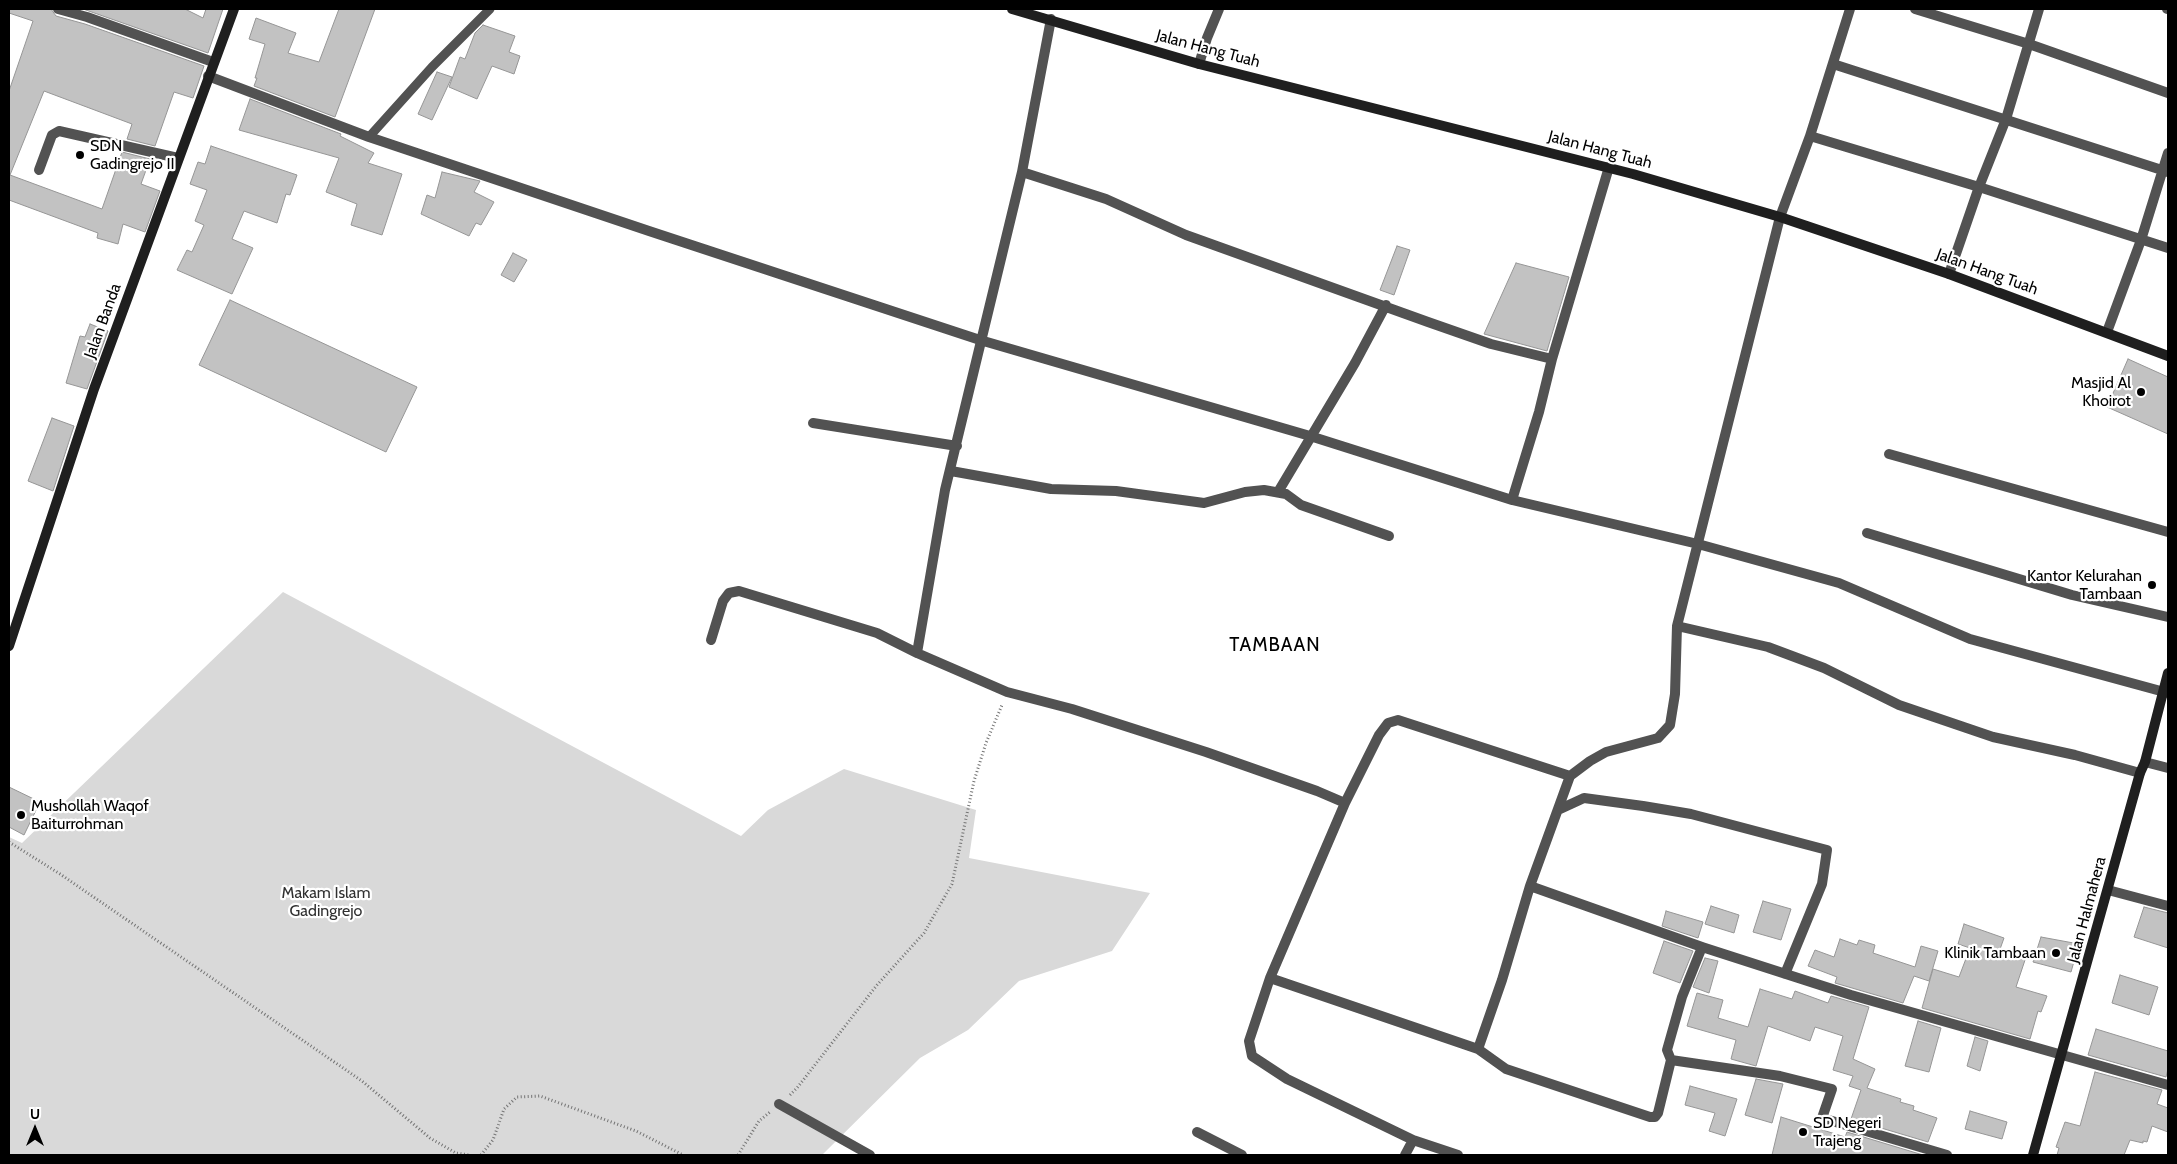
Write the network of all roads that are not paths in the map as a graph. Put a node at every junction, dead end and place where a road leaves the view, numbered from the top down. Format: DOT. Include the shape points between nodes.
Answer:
graph roads {
  1 [pos="58,9"];
  2 [pos="234,9"];
  3 [pos="490,9"];
  4 [pos="1012,9"];
  5 [pos="1219,9"];
  6 [pos="1850,9"];
  7 [pos="1914,9"];
  8 [pos="2038,9"];
  9 [pos="1051,19"];
  10 [pos="2028,44"];
  11 [pos="213,62"];
  12 [pos="1199,64"];
  13 [pos="1833,64"];
  14 [pos="208,76"];
  15 [pos="2168,94"];
  16 [pos="2006,118"];
  17 [pos="1810,136"];
  18 [pos="370,137"];
  19 [pos="2168,153"];
  20 [pos="178,158"];
  21 [pos="1609,167"];
  22 [pos="39,170"];
  23 [pos="2166,171"];
  24 [pos="1022,172"];
  25 [pos="1980,186"];
  26 [pos="1780,217"];
  27 [pos="2141,240"];
  28 [pos="2168,248"];
  29 [pos="1949,274"];
  30 [pos="1386,305"];
  31 [pos="2108,332"];
  32 [pos="980,340"];
  33 [pos="2168,356"];
  34 [pos="1552,359"];
  35 [pos="813,423"];
  36 [pos="1310,436"];
  37 [pos="956,446"];
  38 [pos="1889,454"];
  39 [pos="951,471"];
  40 [pos="1278,492"];
  41 [pos="1512,500"];
  42 [pos="2168,532"];
  43 [pos="1867,533"];
  44 [pos="1389,536"];
  45 [pos="1698,544"];
  46 [pos="2168,617"];
  47 [pos="1677,626"];
  48 [pos="711,640"];
  49 [pos="9,646"];
  50 [pos="917,653"];
  51 [pos="2168,673"];
  52 [pos="2166,692"];
  53 [pos="2145,762"];
  54 [pos="2168,768"];
  55 [pos="2140,773"];
  56 [pos="1570,776"];
  57 [pos="1345,803"];
  58 [pos="1558,810"];
  59 [pos="1530,886"];
  60 [pos="2108,890"];
  61 [pos="2168,906"];
  62 [pos="1702,947"];
  63 [pos="1785,974"];
  64 [pos="1270,978"];
  65 [pos="1478,1049"];
  66 [pos="2060,1056"];
  67 [pos="1671,1060"];
  68 [pos="2168,1084"];
  69 [pos="779,1104"];
  70 [pos="1196,1132"];
  71 [pos="1413,1140"];
  72 [pos="870,1155"];
  73 [pos="1242,1155"];
  74 [pos="1405,1155"];
  75 [pos="1458,1155"];
  76 [pos="1947,1155"];
  77 [pos="2033,1155"];
  1 -- 11 [label="street"];
  2 -- 11 [label="street, Jalan Banda"];
  3 -- 18 [label="lane" via="432,67"];
  4 -- 9 [label="street, Jalan Hang Tuah"];
  5 -- 12 [label="street"];
  6 -- 13 [label="street"];
  7 -- 10 [label="street"];
  8 -- 10 [label="street"];
  9 -- 12 [label="street, Jalan Hang Tuah"];
  9 -- 24 [label="street"];
  10 -- 15 [label="street"];
  10 -- 16 [label="street"];
  11 -- 14 [label="street, Jalan Banda"];
  12 -- 21 [label="street, Jalan Hang Tuah"];
  13 -- 16 [label="street"];
  13 -- 17 [label="street"];
  14 -- 18 [label="street"];
  14 -- 20 [label="street, Jalan Banda"];
  16 -- 23 [label="street"];
  16 -- 25 [label="street"];
  17 -- 25 [label="street"];
  17 -- 26 [label="street"];
  18 -- 32 [label="street"];
  19 -- 23 [label="street"];
  20 -- 22 [label="street" via="60,131 52,135"];
  20 -- 49 [label="street, Jalan Banda" via="94,389"];
  21 -- 26 [label="street, Jalan Hang Tuah"];
  21 -- 34 [label="street"];
  23 -- 27 [label="street"];
  24 -- 30 [label="street" via="1106,199 1186,235"];
  24 -- 32 [label="street"];
  25 -- 27 [label="street"];
  25 -- 29 [label="street"];
  26 -- 29 [label="street, Jalan Hang Tuah"];
  26 -- 45 [label="street"];
  27 -- 28 [label="street"];
  27 -- 31 [label="street"];
  29 -- 31 [label="street, Jalan Hang Tuah"];
  30 -- 34 [label="street" via="1490,344"];
  30 -- 36 [label="street"];
  31 -- 33 [label="street, Jalan Hang Tuah"];
  32 -- 36 [label="street"];
  32 -- 37 [label="street"];
  34 -- 41 [label="street"];
  35 -- 37 [label="street"];
  36 -- 40 [label="street"];
  36 -- 41 [label="street"];
  37 -- 39 [label="street"];
  38 -- 42 [label="street"];
  39 -- 40 [label="street" via="1051,489 1116,491 1204,504 1245,492"];
  39 -- 50 [label="street"];
  40 -- 44 [label="street" via="1301,505"];
  41 -- 45 [label="street"];
  43 -- 46 [label="street" via="2072,595"];
  45 -- 47 [label="street"];
  45 -- 52 [label="street" via="1839,583 1970,639"];
  47 -- 55 [label="street" via="1768,647 1824,668 1899,705 1993,737"];
  47 -- 56 [label="street" via="1675,694 1670,726 1658,738 1606,752"];
  48 -- 50 [label="street" via="723,601 729,593 739,591 877,633"];
  50 -- 57 [label="street" via="1007,692 1206,752"];
  51 -- 52 [label="street, Jalan Halmahera"];
  52 -- 53 [label="street, Jalan Halmahera"];
  53 -- 54 [label="street"];
  53 -- 55 [label="street, Jalan Halmahera"];
  55 -- 60 [label="street, Jalan Halmahera"];
  56 -- 57 [label="street" via="1398,720 1388,723 1379,735"];
  56 -- 58 [label="street"];
  57 -- 64 [label="street"];
  58 -- 59 [label="street"];
  58 -- 63 [label="street" via="1584,798 1643,806 1691,814 1827,850 1822,884"];
  59 -- 62 [label="street"];
  59 -- 65 [label="street"];
  60 -- 61 [label="street"];
  60 -- 66 [label="street, Jalan Halmahera"];
  62 -- 63 [label="street"];
  62 -- 67 [label="street" via="1682,997 1667,1050"];
  63 -- 66 [label="street"];
  64 -- 65 [label="street"];
  64 -- 71 [label="street" via="1249,1041 1252,1056 1287,1079"];
  65 -- 67 [label="street" via="1506,1069 1650,1117 1658,1114"];
  66 -- 68 [label="street"];
  66 -- 77 [label="street, Jalan Halmahera"];
  67 -- 76 [label="street" via="1780,1076 1832,1089 1822,1118"];
  69 -- 72 [label="street"];
  70 -- 73 [label="street"];
  71 -- 74 [label="street"];
  71 -- 75 [label="street"];
}
